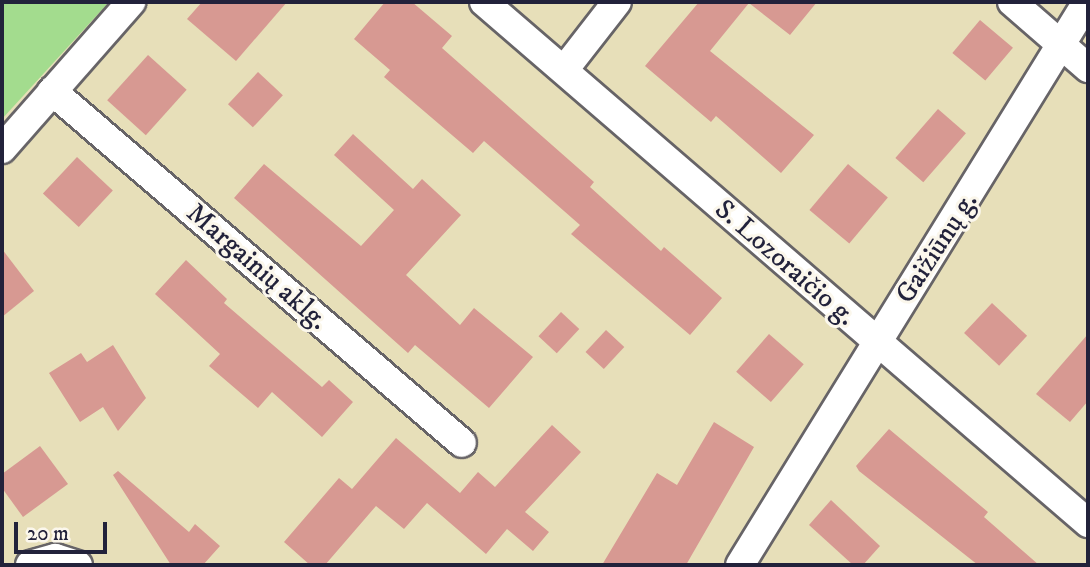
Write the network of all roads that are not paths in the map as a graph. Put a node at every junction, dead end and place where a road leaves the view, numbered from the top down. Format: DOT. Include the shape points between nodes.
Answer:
graph roads {
  1 [pos="131,2"];
  2 [pos="484,2"];
  3 [pos="617,2"];
  4 [pos="1012,2"];
  5 [pos="1087,2"];
  6 [pos="1062,44"];
  7 [pos="1088,68"];
  8 [pos="564,70"];
  9 [pos="52,91"];
  10 [pos="2,149"];
  11 [pos="876,343"];
  12 [pos="462,443"];
  13 [pos="1088,523"];
  14 [pos="30,565"];
  15 [pos="78,565"];
  16 [pos="740,565"];
  1 -- 9 [label="street"];
  2 -- 8 [label="street, S. Lozoraičio g."];
  3 -- 8 [label="street"];
  4 -- 6 [label="street"];
  5 -- 6 [label="street, Gaižiūnų g."];
  6 -- 7 [label="street"];
  6 -- 11 [label="street, Gaižiūnų g."];
  8 -- 11 [label="street, S. Lozoraičio g."];
  9 -- 10 [label="street"];
  9 -- 12 [label="street, Margainių aklg."];
  11 -- 13 [label="street, S. Lozoraičio g."];
  11 -- 16 [label="street, Gaižiūnų g."];
  14 -- 15 [label="street" via="55,558"];
}
